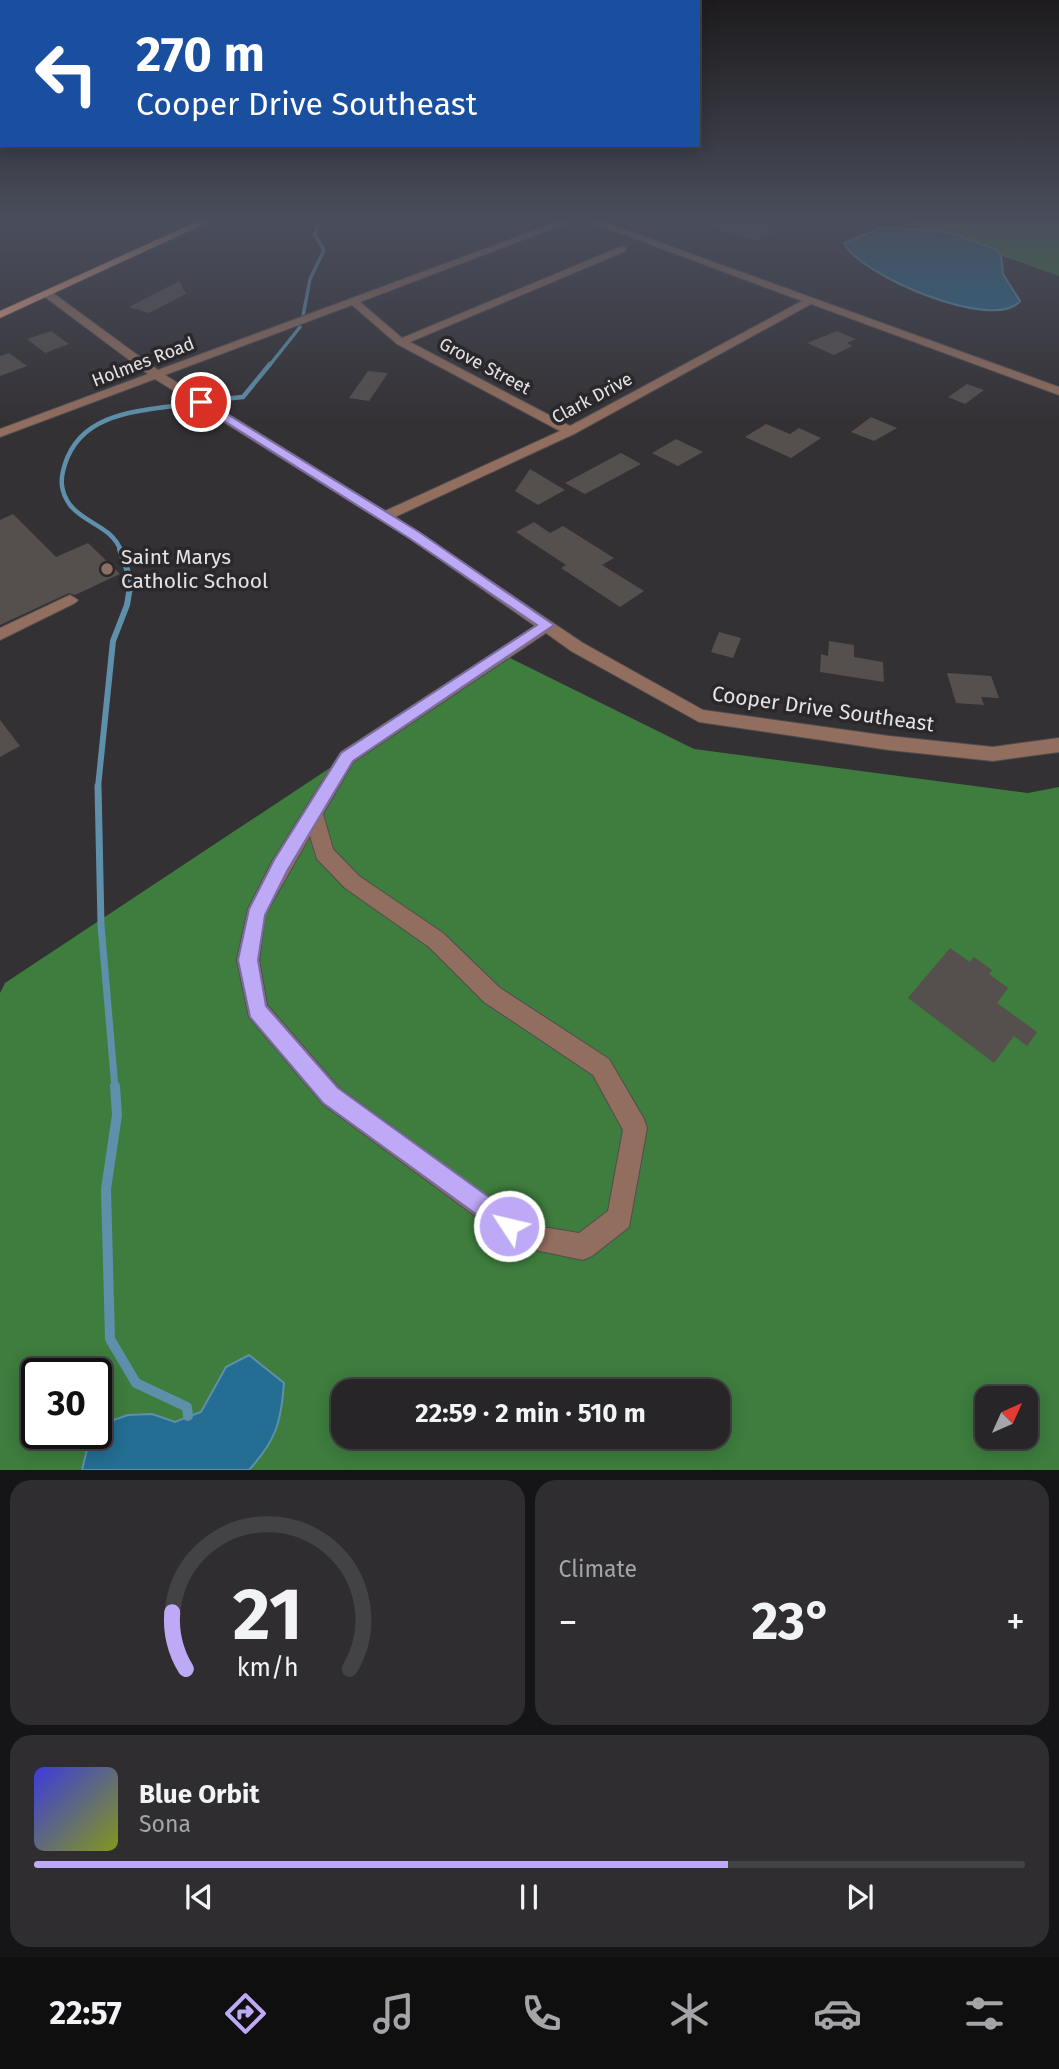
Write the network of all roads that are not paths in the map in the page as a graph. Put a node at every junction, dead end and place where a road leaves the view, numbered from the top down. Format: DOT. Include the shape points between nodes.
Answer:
graph roads {
  1 [pos="65,288"];
  2 [pos="392,288"];
  3 [pos="531,288"];
  4 [pos="773,288"];
  5 [pos="49,295"];
  6 [pos="810,301"];
  7 [pos="354,302"];
  8 [pos="0,315"];
  9 [pos="401,342"];
  10 [pos="157,375"];
  11 [pos="1059,391"];
  12 [pos="570,431"];
  13 [pos="0,433"];
  14 [pos="384,517"];
  15 [pos="70,600"];
  16 [pos="547,625"];
  17 [pos="0,635"];
  18 [pos="1059,745"];
  19 [pos="313,814"];
  1 -- 5 [label="main road"];
  2 -- 7 [label="street, Holmes Road"];
  3 -- 9 [label="street"];
  4 -- 6 [label="street"];
  5 -- 8 [label="main road"];
  5 -- 10 [label="street, Cooper Drive Southeast"];
  6 -- 11 [label="street"];
  6 -- 12 [label="street, Clark Drive"];
  7 -- 9 [label="street, Grove Street"];
  7 -- 10 [label="street, Holmes Road"];
  9 -- 12 [label="street, Grove Street"];
  10 -- 13 [label="street, Holmes Road"];
  10 -- 14 [label="street, Cooper Drive Southeast"];
  12 -- 14 [label="street, Clark Drive"];
  14 -- 16 [label="street, Cooper Drive Southeast"];
  15 -- 17 [label="street"];
  16 -- 18 [label="street, Cooper Drive Southeast" via="699,716 993,754"];
  16 -- 19 [label="street" via="347,757"];
  19 -- 19 [label="street" via="255,915 248,960 257,1010 331,1096 478,1205 525,1237 583,1247 620,1218 635,1128 601,1067 492,995 436,940 352,882 324,853"];
}
